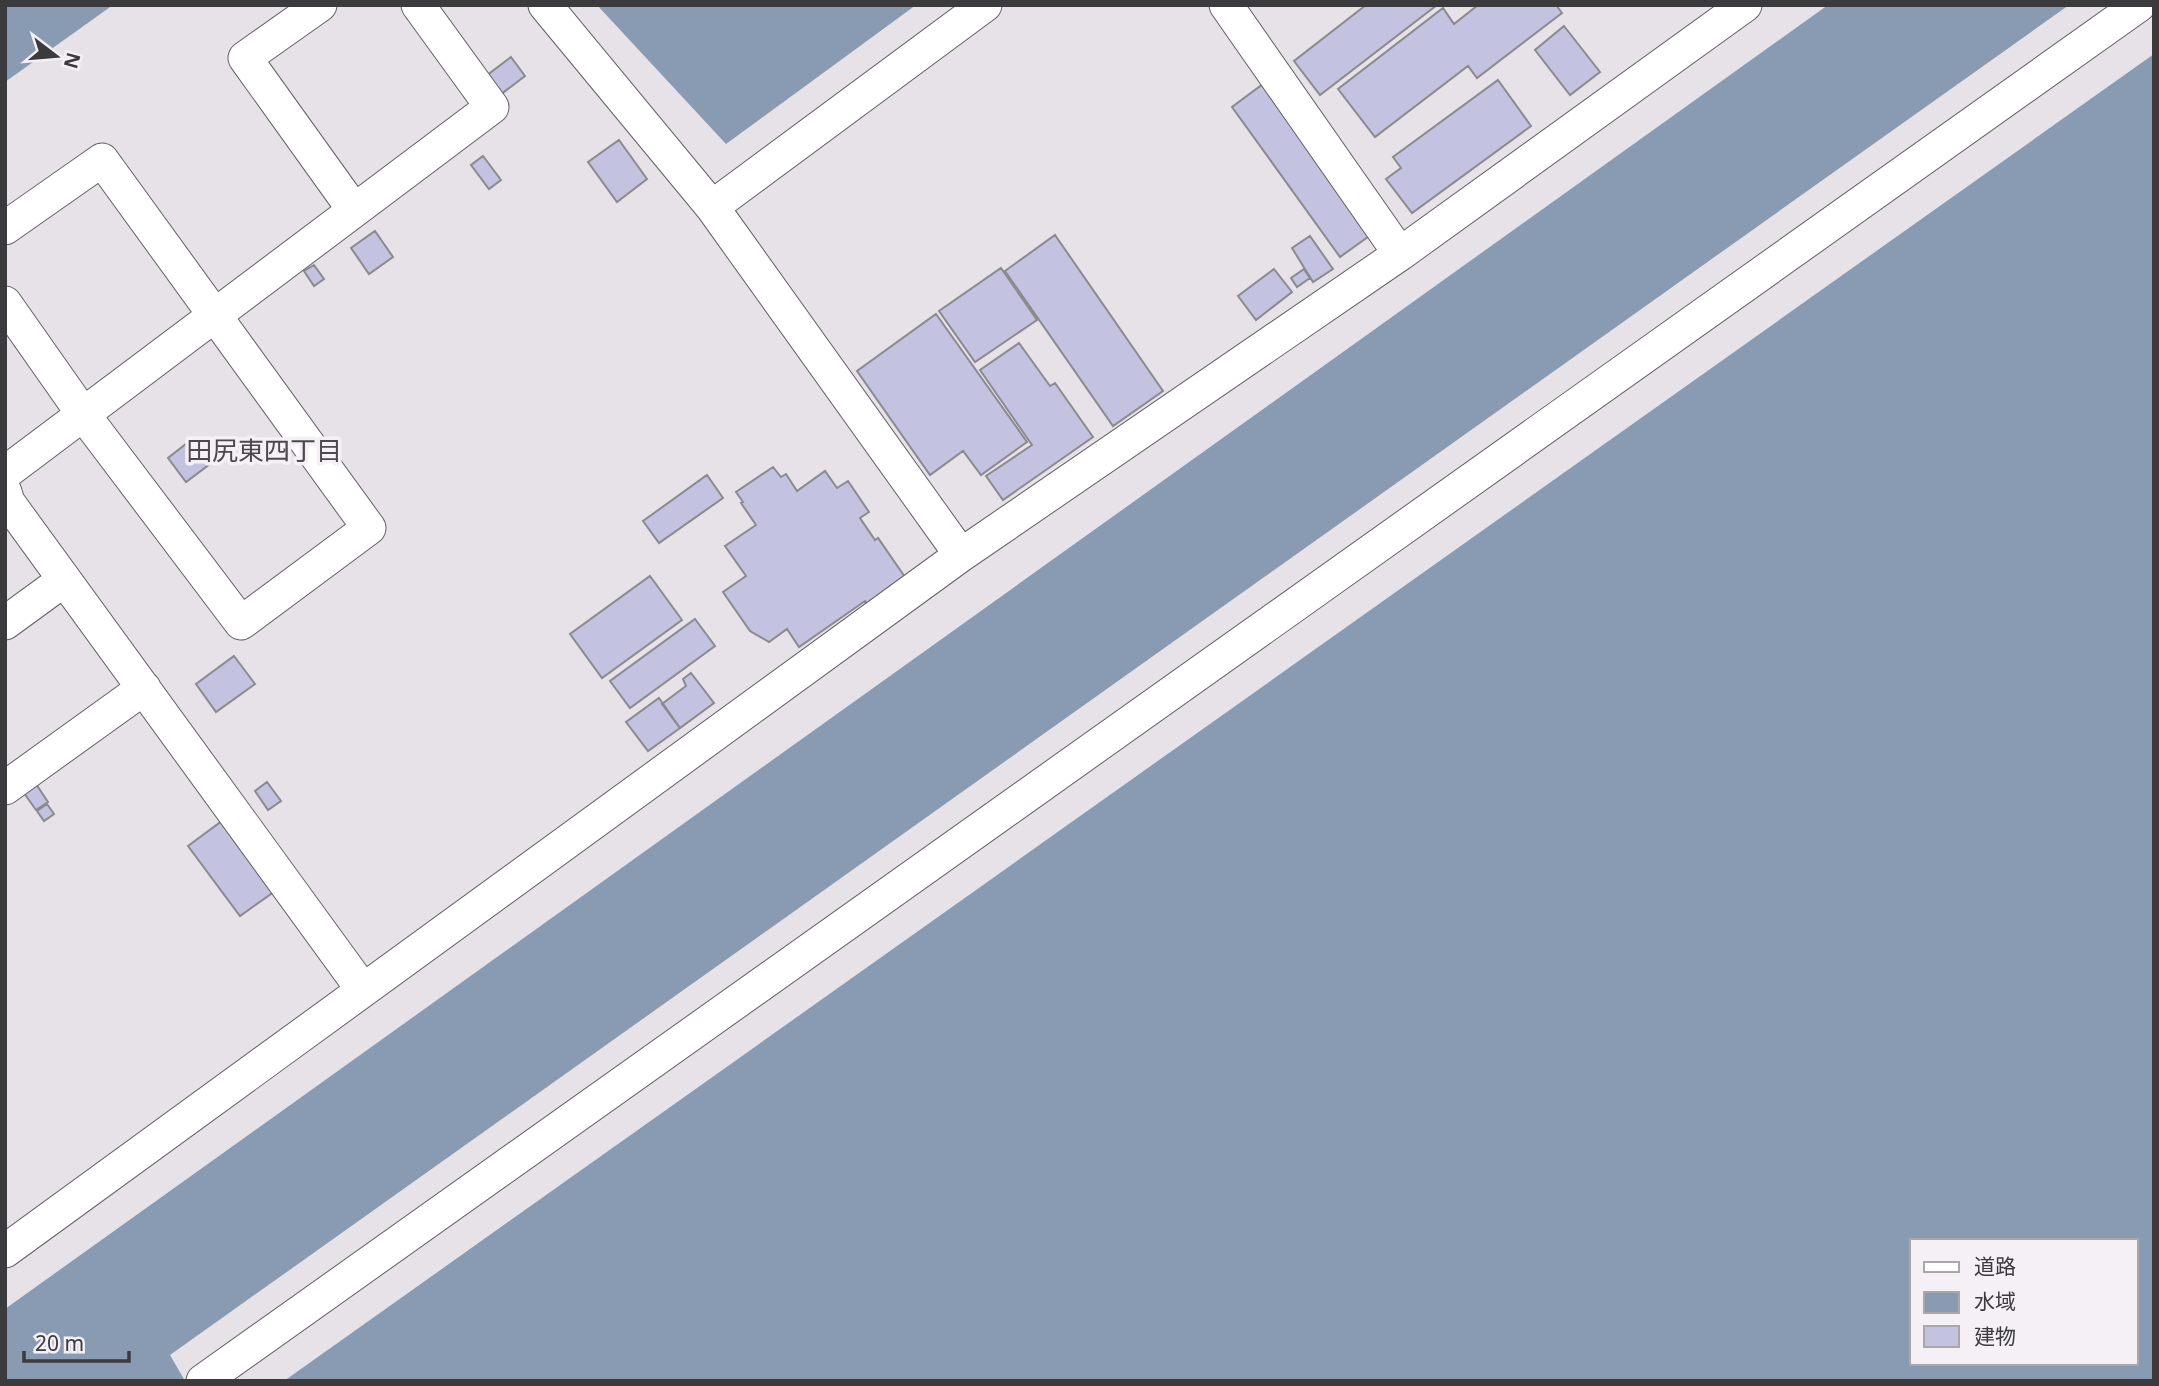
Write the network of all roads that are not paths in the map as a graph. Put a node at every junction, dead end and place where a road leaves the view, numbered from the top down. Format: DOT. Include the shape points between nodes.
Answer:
graph roads {
  1 [pos="320,5"];
  2 [pos="418,5"];
  3 [pos="545,5"];
  4 [pos="985,5"];
  5 [pos="1226,5"];
  6 [pos="1745,5"];
  7 [pos="2138,5"];
  8 [pos="712,207"];
  9 [pos="355,210"];
  10 [pos="5,228"];
  11 [pos="1400,254"];
  12 [pos="5,303"];
  13 [pos="214,316"];
  14 [pos="83,414"];
  15 [pos="5,473"];
  16 [pos="5,492"];
  17 [pos="961,555"];
  18 [pos="64,580"];
  19 [pos="5,623"];
  20 [pos="144,688"];
  21 [pos="5,788"];
  22 [pos="363,990"];
  23 [pos="5,1251"];
  24 [pos="202,1381"];
  1 -- 9 [label="street" via="245,58"];
  2 -- 9 [label="street" via="492,107"];
  3 -- 8 [label="street"];
  4 -- 8 [label="street"];
  5 -- 11 [label="street"];
  6 -- 11 [label="street"];
  7 -- 24 [label="street"];
  8 -- 17 [label="street"];
  9 -- 13 [label="street"];
  10 -- 13 [label="street" via="102,160"];
  11 -- 17 [label="street"];
  12 -- 14 [label="street"];
  13 -- 14 [label="street"];
  13 -- 14 [label="street" via="369,528 242,623"];
  14 -- 15 [label="street"];
  16 -- 18 [label="street"];
  17 -- 22 [label="street"];
  18 -- 19 [label="street"];
  18 -- 20 [label="street"];
  20 -- 21 [label="street"];
  20 -- 22 [label="street"];
  22 -- 23 [label="street"];
}
